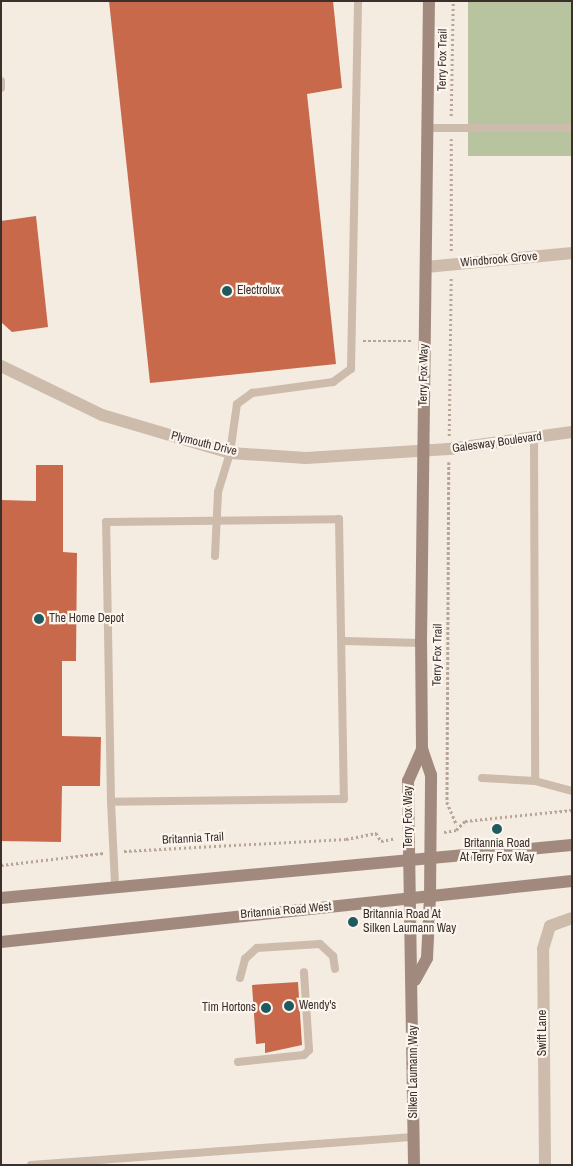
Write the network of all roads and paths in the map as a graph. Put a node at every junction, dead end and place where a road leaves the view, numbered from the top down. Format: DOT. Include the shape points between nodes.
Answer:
graph roads {
  1 [pos="358,1"];
  2 [pos="429,1"];
  3 [pos="453,1"];
  4 [pos="1,81"];
  5 [pos="1,88"];
  6 [pos="451,119"];
  7 [pos="427,128"];
  8 [pos="572,128"];
  9 [pos="451,144"];
  10 [pos="572,253"];
  11 [pos="451,254"];
  12 [pos="426,267"];
  13 [pos="451,283"];
  14 [pos="354,341"];
  15 [pos="424,341"];
  16 [pos="1,366"];
  17 [pos="449,428"];
  18 [pos="572,432"];
  19 [pos="534,437"];
  20 [pos="422,451"];
  21 [pos="230,452"];
  22 [pos="449,481"];
  23 [pos="217,520"];
  24 [pos="215,556"];
  25 [pos="344,640"];
  26 [pos="421,643"];
  27 [pos="422,749"];
  28 [pos="482,778"];
  29 [pos="535,781"];
  30 [pos="572,791"];
  31 [pos="111,802"];
  32 [pos="572,810"];
  33 [pos="456,825"];
  34 [pos="456,830"];
  35 [pos="381,840"];
  36 [pos="572,845"];
  37 [pos="113,852"];
  38 [pos="429,857"];
  39 [pos="408,859"];
  40 [pos="1,865"];
  41 [pos="572,881"];
  42 [pos="116,885"];
  43 [pos="430,897"];
  44 [pos="1,898"];
  45 [pos="409,899"];
  46 [pos="572,918"];
  47 [pos="1,942"];
  48 [pos="335,969"];
  49 [pos="304,972"];
  50 [pos="240,978"];
  51 [pos="415,980"];
  52 [pos="238,1062"];
  53 [pos="414,1137"];
  54 [pos="30,1165"];
  55 [pos="414,1165"];
  56 [pos="545,1165"];
  1 -- 14 [label="lane"];
  2 -- 7 [label="street, Terry Fox Way"];
  3 -- 6 [label="path, Terry Fox Trail"];
  4 -- 5 [label="lane"];
  7 -- 8 [label="lane"];
  7 -- 12 [label="street, Terry Fox Way"];
  9 -- 11 [label="path"];
  10 -- 12 [label="street, Windbrook Grove"];
  12 -- 15 [label="street, Terry Fox Way"];
  13 -- 17 [label="path"];
  14 -- 15 [label="path"];
  14 -- 21 [label="lane" via="351,369 333,382 242,398 237,404"];
  15 -- 20 [label="street, Terry Fox Way"];
  16 -- 21 [label="street, Plymouth Drive" via="102,415"];
  18 -- 19 [label="street, Galesway Boulevard"];
  19 -- 20 [label="street, Galesway Boulevard"];
  19 -- 29 [label="lane"];
  20 -- 21 [label="street, Plymouth Drive" via="306,458"];
  20 -- 26 [label="street, Terry Fox Way"];
  21 -- 23 [label="lane" via="218,492"];
  22 -- 33 [label="path, Terry Fox Trail" via="447,802"];
  23 -- 24 [label="lane"];
  23 -- 25 [label="lane" via="339,519"];
  23 -- 31 [label="lane" via="106,522"];
  25 -- 26 [label="lane"];
  25 -- 31 [label="lane" via="344,799"];
  26 -- 27 [label="street, Terry Fox Way"];
  27 -- 38 [label="street, Terry Fox Way" via="432,775"];
  27 -- 39 [label="street, Terry Fox Way" via="408,781"];
  28 -- 29 [label="lane"];
  29 -- 30 [label="lane"];
  31 -- 37 [label="lane"];
  32 -- 33 [label="path"];
  33 -- 34 [label="path"];
  35 -- 37 [label="path, Britannia Trail" via="376,833 346,839"];
  36 -- 38 [label="street"];
  37 -- 40 [label="path, Britannia Trail"];
  37 -- 42 [label="lane"];
  38 -- 39 [label="street"];
  38 -- 43 [label="street, Terry Fox Way"];
  39 -- 42 [label="street"];
  39 -- 45 [label="street, Terry Fox Way"];
  41 -- 43 [label="street, Britannia Road West"];
  42 -- 44 [label="street"];
  43 -- 45 [label="street, Britannia Road West"];
  43 -- 51 [label="street, Silken Laumann Way" via="427,958"];
  45 -- 47 [label="street, Britannia Road West"];
  45 -- 51 [label="street, Silken Laumann Way" via="408,960"];
  46 -- 56 [label="street, Swift Lane" via="550,926 544,948"];
  48 -- 50 [label="lane" via="333,956 320,944 257,948 244,959"];
  49 -- 52 [label="lane" via="309,1050 304,1055"];
  51 -- 53 [label="street, Silken Laumann Way"];
  53 -- 54 [label="lane"];
  53 -- 55 [label="street, Silken Laumann Way"];
}
